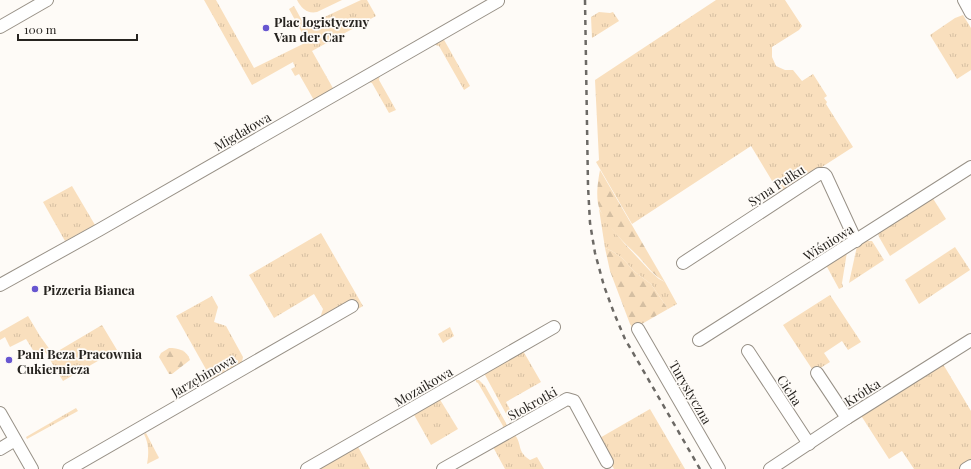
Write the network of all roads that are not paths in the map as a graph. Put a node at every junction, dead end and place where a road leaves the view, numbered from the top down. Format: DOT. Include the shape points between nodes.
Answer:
graph roads {
  1 [pos="47,0"];
  2 [pos="964,0"];
  3 [pos="498,1"];
  4 [pos="971,13"];
  5 [pos="0,27"];
  6 [pos="971,167"];
  7 [pos="856,241"];
  8 [pos="682,263"];
  9 [pos="0,285"];
  10 [pos="352,306"];
  11 [pos="554,327"];
  12 [pos="638,329"];
  13 [pos="699,340"];
  14 [pos="971,340"];
  15 [pos="748,351"];
  16 [pos="817,373"];
  17 [pos="0,413"];
  18 [pos="847,418"];
  19 [pos="15,440"];
  20 [pos="809,444"];
  21 [pos="0,449"];
  22 [pos="607,462"];
  23 [pos="971,466"];
  24 [pos="449,468"];
  25 [pos="32,469"];
  26 [pos="69,469"];
  27 [pos="306,469"];
  28 [pos="719,469"];
  29 [pos="770,469"];
  30 [pos="966,469"];
  1 -- 5 [label="street"];
  2 -- 4 [label="street"];
  3 -- 9 [label="street, Migdałowa"];
  6 -- 7 [label="street, Wiśniowa"];
  7 -- 8 [label="street, Syna Pułku" via="826,176 818,174"];
  7 -- 13 [label="street, Wiśniowa"];
  10 -- 26 [label="street, Jarzębinowa"];
  11 -- 27 [label="street, Mozaikowa"];
  12 -- 28 [label="street, Turystyczna"];
  14 -- 18 [label="street, Krótka"];
  15 -- 20 [label="street, Cicha"];
  16 -- 18 [label="street"];
  17 -- 19 [label="street"];
  18 -- 20 [label="street, Krótka"];
  19 -- 21 [label="street"];
  19 -- 25 [label="street"];
  20 -- 29 [label="street, Krótka"];
  22 -- 24 [label="street, Stokrotki" via="574,401 567,399"];
  23 -- 30 [label="street"];
}
